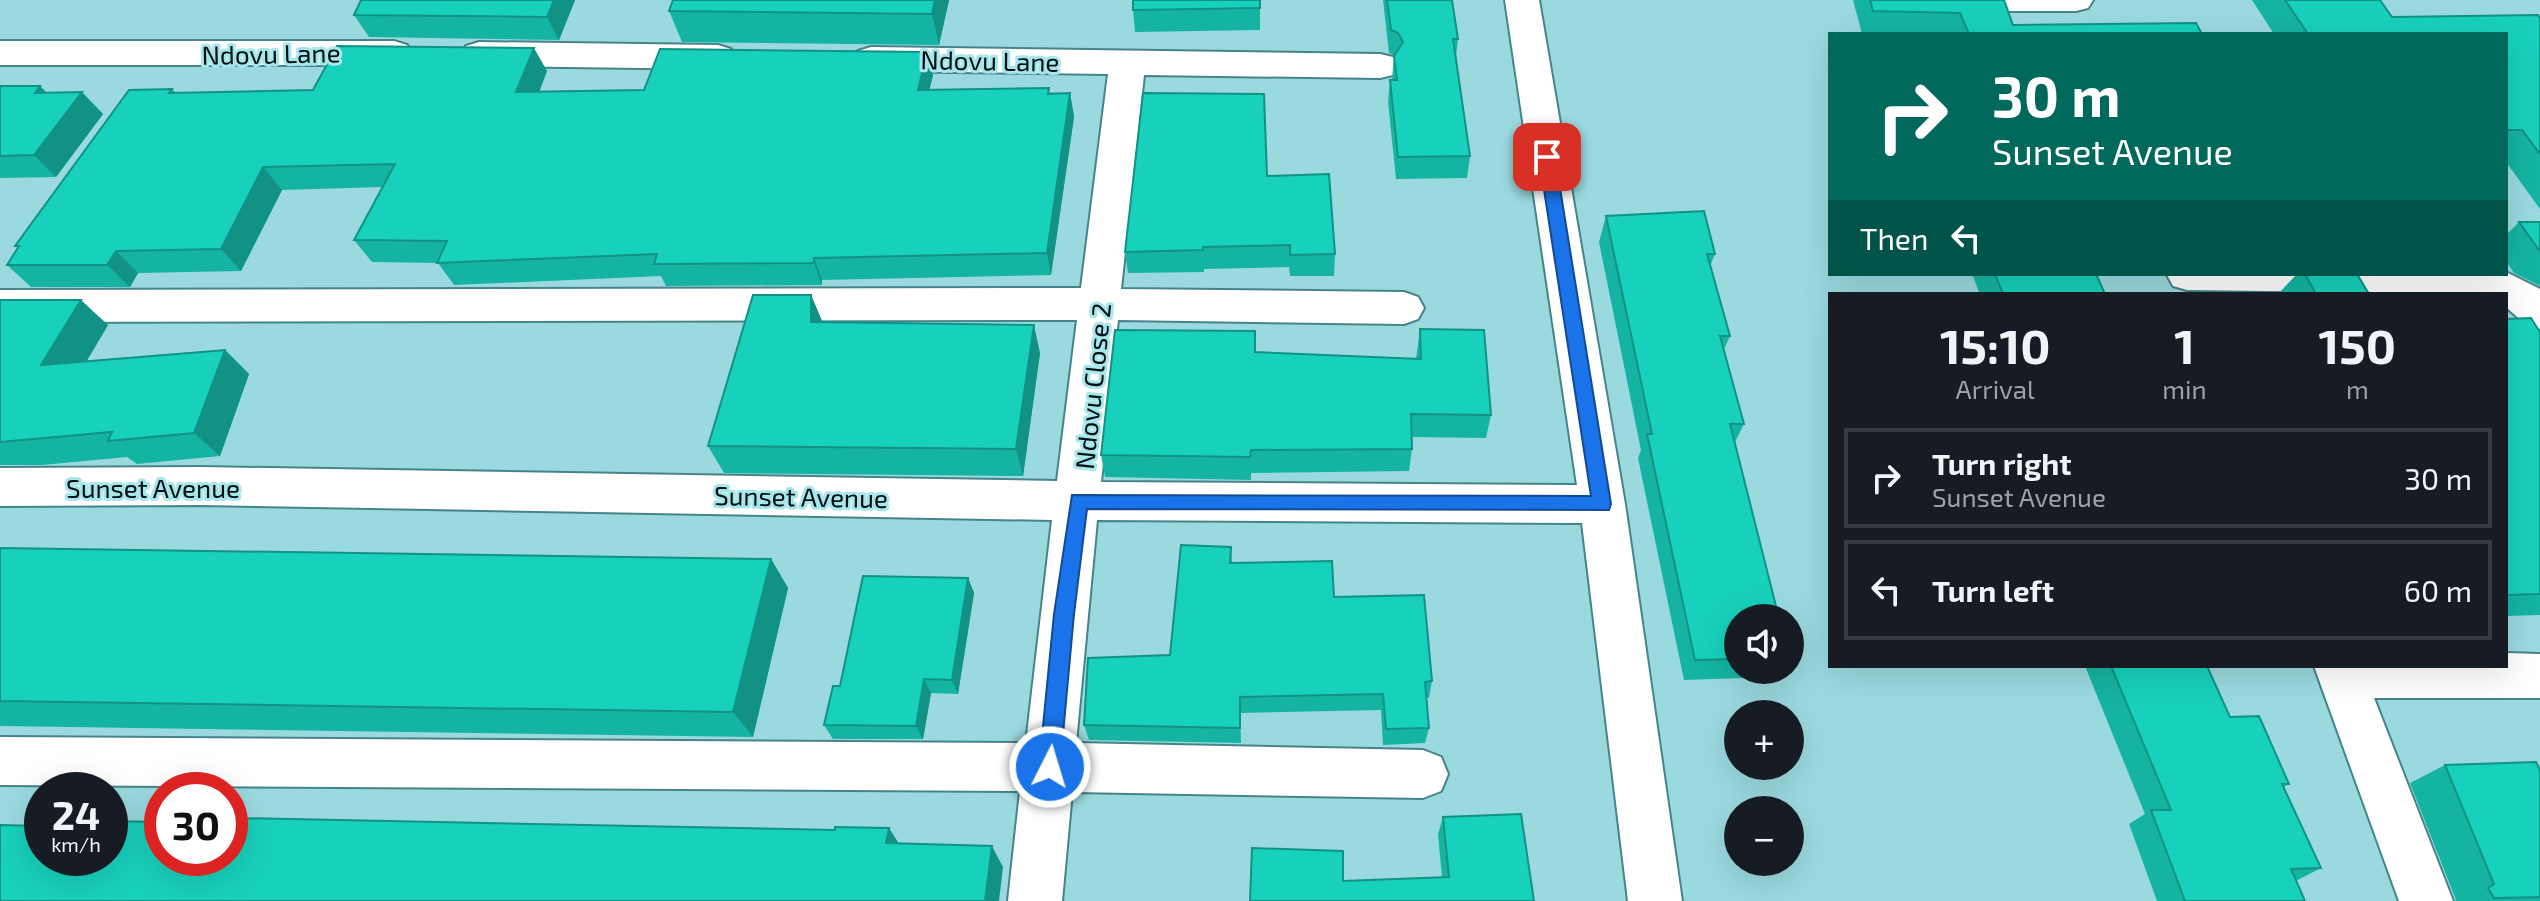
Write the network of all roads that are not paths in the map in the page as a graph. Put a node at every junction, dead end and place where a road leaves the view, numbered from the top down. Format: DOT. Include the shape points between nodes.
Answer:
graph roads {
  1 [pos="1522,0"];
  2 [pos="1972,0"];
  3 [pos="2076,0"];
  4 [pos="0,53"];
  5 [pos="169,54"];
  6 [pos="746,57"];
  7 [pos="841,58"];
  8 [pos="1127,62"];
  9 [pos="1380,66"];
  10 [pos="142,91"];
  11 [pos="2362,276"];
  12 [pos="3,290"];
  13 [pos="1101,304"];
  14 [pos="1404,308"];
  15 [pos="2540,313"];
  16 [pos="0,487"];
  17 [pos="1079,501"];
  18 [pos="1602,504"];
  19 [pos="2339,670"];
  20 [pos="2540,676"];
  21 [pos="0,761"];
  22 [pos="1050,767"];
  23 [pos="1423,774"];
  24 [pos="1035,901"];
  25 [pos="1655,901"];
  26 [pos="2426,901"];
  1 -- 18 [label="street"];
  2 -- 3 [label="street"];
  4 -- 5 [label="street, Ndovu Lane"];
  5 -- 6 [label="street, Ndovu Lane"];
  5 -- 10 [label="street"];
  7 -- 8 [label="street, Ndovu Lane"];
  8 -- 9 [label="street, Ndovu Lane"];
  8 -- 13 [label="street, Ndovu Close 2"];
  11 -- 15 [label="street" via="2450,277 2518,291"];
  12 -- 13 [label="street"];
  13 -- 14 [label="street"];
  13 -- 17 [label="street, Ndovu Close 2"];
  16 -- 17 [label="street, Sunset Avenue"];
  17 -- 18 [label="street, Sunset Avenue"];
  17 -- 22 [label="street, Ndovu Close 2"];
  18 -- 25 [label="street"];
  19 -- 20 [label="street"];
  19 -- 26 [label="street"];
  21 -- 22 [label="street"];
  22 -- 23 [label="street"];
  22 -- 24 [label="street, Ndovu Close 2"];
}
